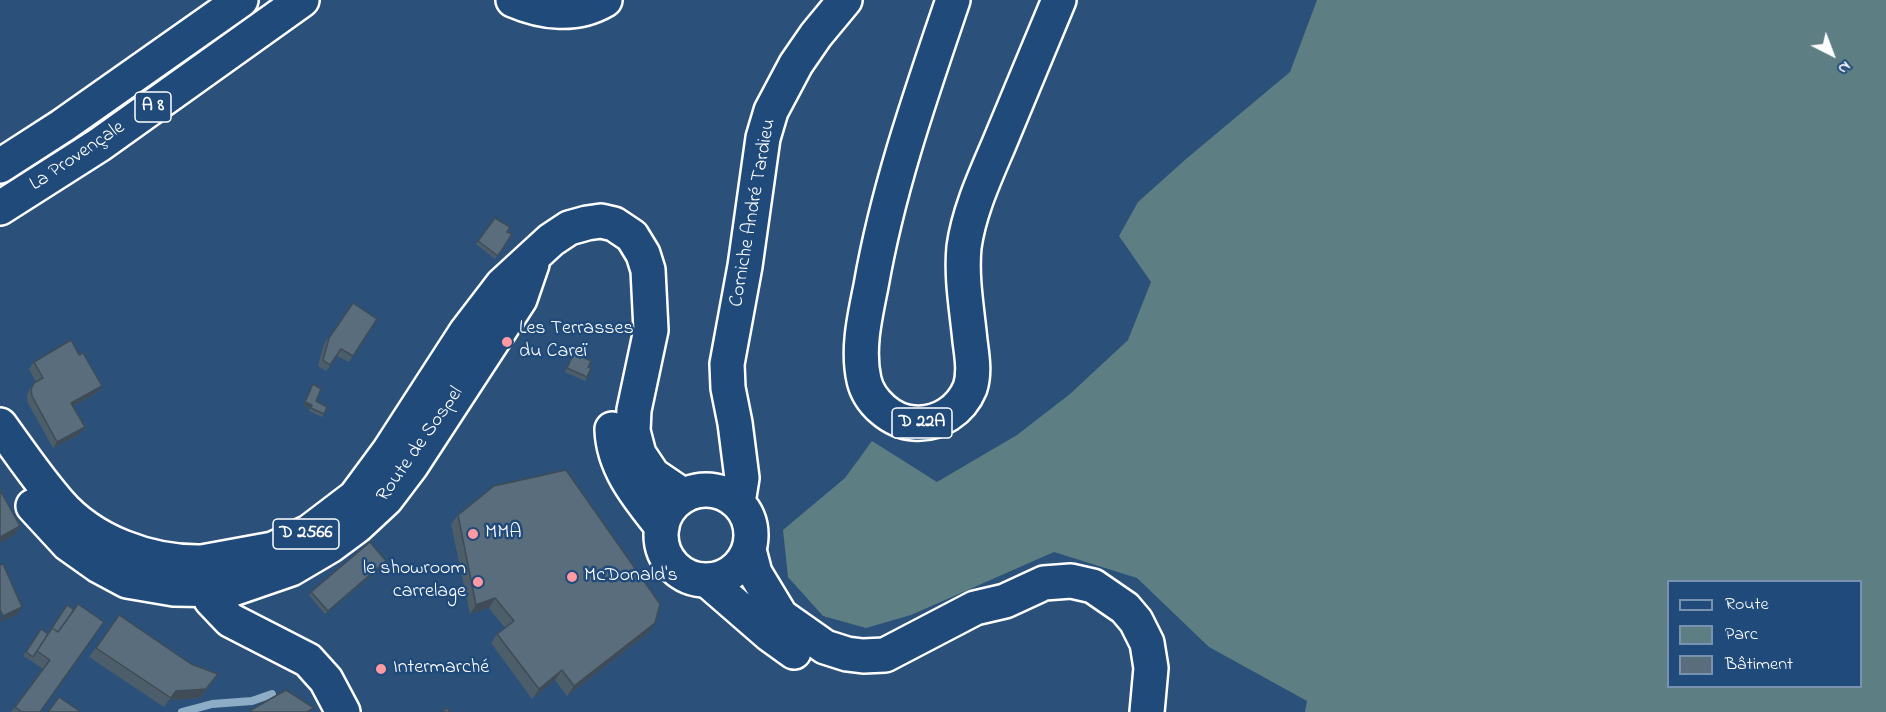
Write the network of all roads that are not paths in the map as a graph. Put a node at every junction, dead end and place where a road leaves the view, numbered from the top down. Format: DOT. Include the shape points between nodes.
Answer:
graph roads {
  1 [pos="241,0"];
  2 [pos="302,0"];
  3 [pos="513,0"];
  4 [pos="605,0"];
  5 [pos="845,0"];
  6 [pos="953,0"];
  7 [pos="1059,0"];
  8 [pos="0,166"];
  9 [pos="0,208"];
  10 [pos="648,291"];
  11 [pos="0,425"];
  12 [pos="0,440"];
  13 [pos="737,447"];
  14 [pos="693,493"];
  15 [pos="738,503"];
  16 [pos="662,527"];
  17 [pos="749,550"];
  18 [pos="205,576"];
  19 [pos="708,581"];
  20 [pos="1005,600"];
  21 [pos="343,712"];
  22 [pos="1147,712"];
  1 -- 8 [label="main road, La Provençale / A 8"];
  2 -- 9 [label="main road, La Provençale / A 8" via="99,145"];
  3 -- 4 [label="main road" via="539,9 570,11"];
  5 -- 13 [label="main road, Corniche André Tardieu" via="795,64 771,111 763,138 727,364"];
  6 -- 7 [label="main road, D 22A" via="890,196 862,347 869,393 892,416 915,424 948,415 962,403 969,388 972,363 963,264 970,219"];
  10 -- 14 [label="main road, Route de Sospel / D 2566" via="651,330 633,431 639,454 653,475"];
  10 -- 16 [label="main road" via="629,329 618,371 612,434 623,473"];
  10 -- 18 [label="main road, Route de Sospel / D 2566" via="648,270 632,236 601,221 569,228 502,285 355,497 309,532"];
  11 -- 18 [label="main road, Route de Sospel / D 2566" via="58,503 85,528 115,544 191,562"];
  12 -- 18 [label="main road, Route de Sospel / D 2566" via="18,483 37,512 99,566 127,581 174,589"];
  13 -- 14 [label="main road"];
  13 -- 15 [label="main road, Corniche André Tardieu" via="742,478"];
  14 -- 15 [label="main road" via="715,491"];
  14 -- 16 [label="main road" via="674,504"];
  15 -- 17 [label="main road" via="751,533"];
  16 -- 19 [label="main road" via="667,559 692,578"];
  17 -- 19 [label="main road" via="733,572"];
  17 -- 20 [label="main road" via="755,573 781,616 825,647 847,654 885,655 975,608"];
  18 -- 21 [label="main road" via="211,600 230,620 308,660 326,680"];
  19 -- 20 [label="main road" via="813,666 842,676 870,678 893,674 986,624"];
  20 -- 22 [label="main road" via="1044,583 1071,581 1110,596 1136,621 1147,643 1151,668"];
}
